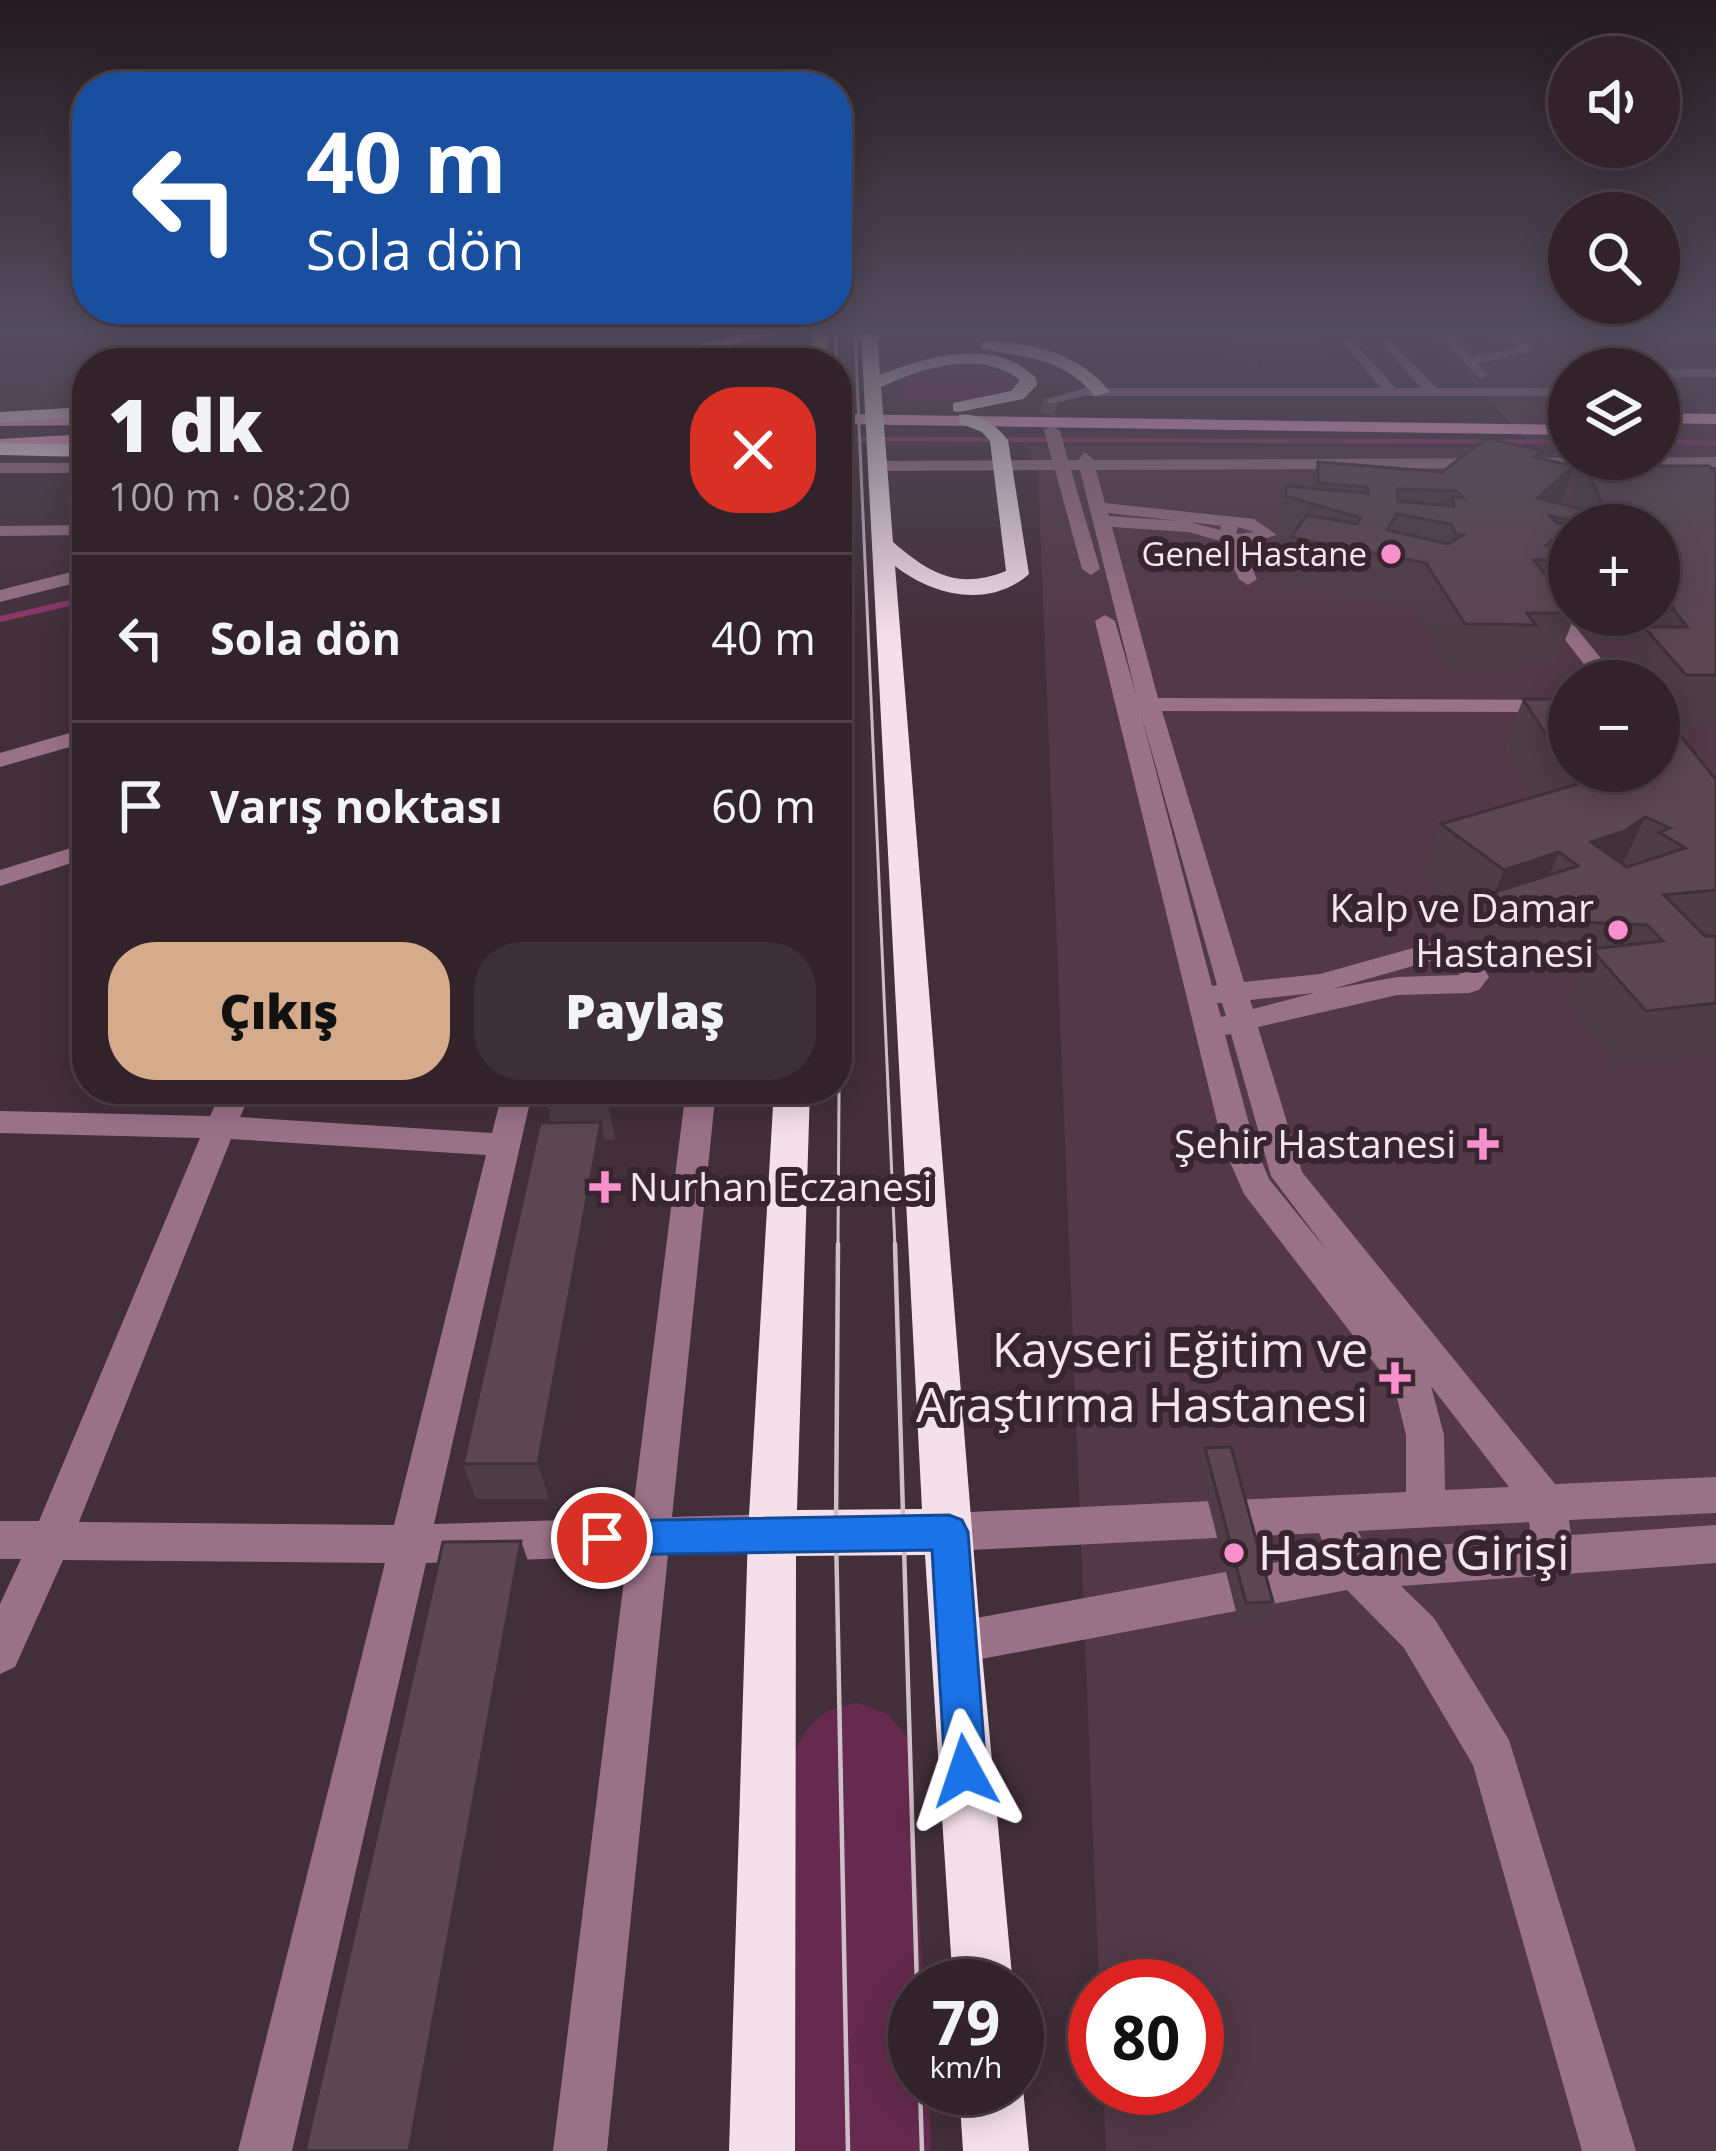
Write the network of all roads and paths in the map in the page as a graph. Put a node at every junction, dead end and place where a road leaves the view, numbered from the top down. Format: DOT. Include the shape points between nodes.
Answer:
graph roads {
  1 [pos="876,433"];
  2 [pos="993,433"];
  3 [pos="72,440"];
  4 [pos="0,447"];
  5 [pos="72,450"];
  6 [pos="1065,451"];
  7 [pos="878,458"];
  8 [pos="1548,459"];
  9 [pos="1680,459"];
  10 [pos="1716,459"];
  11 [pos="0,468"];
  12 [pos="72,468"];
  13 [pos="1098,514"];
  14 [pos="72,530"];
  15 [pos="0,532"];
  16 [pos="884,545"];
  17 [pos="72,578"];
  18 [pos="1248,579"];
  19 [pos="0,596"];
  20 [pos="1572,636"];
  21 [pos="1591,660"];
  22 [pos="1137,704"];
  23 [pos="1548,706"];
  24 [pos="72,739"];
  25 [pos="0,760"];
  26 [pos="72,855"];
  27 [pos="0,878"];
  28 [pos="1232,991"];
  29 [pos="1201,996"];
  30 [pos="1242,1024"];
  31 [pos="1209,1028"];
  32 [pos="231,1104"];
  33 [pos="515,1104"];
  34 [pos="698,1104"];
  35 [pos="791,1104"];
  36 [pos="0,1123"];
  37 [pos="220,1127"];
  38 [pos="505,1145"];
  39 [pos="1716,1495"];
  40 [pos="1546,1504"];
  41 [pos="1426,1511"];
  42 [pos="1332,1516"];
  43 [pos="949,1532"];
  44 [pos="772,1533"];
  45 [pos="650,1537"];
  46 [pos="0,1540"];
  47 [pos="51,1540"];
  48 [pos="410,1544"];
  49 [pos="1716,1544"];
  50 [pos="1554,1556"];
  51 [pos="1355,1570"];
  52 [pos="955,1642"];
  53 [pos="0,1652"];
  54 [pos="981,1959"];
  55 [pos="993,2115"];
  56 [pos="266,2151"];
  57 [pos="580,2151"];
  58 [pos="762,2151"];
  59 [pos="996,2151"];
  60 [pos="1609,2151"];
  1 -- 7 [label="highway"];
  2 -- 16 [label="highway" via="1018,574 947,587 923,581"];
  3 -- 4 [label="main road"];
  4 -- 5 [label="highway"];
  6 -- 7 [label="street"];
  6 -- 8 [label="street"];
  6 -- 13 [label="street"];
  6 -- 22 [label="street"];
  7 -- 16 [label="highway"];
  9 -- 10 [label="street"];
  11 -- 12 [label="street"];
  13 -- 18 [label="street" via="1229,529"];
  13 -- 22 [label="street"];
  14 -- 15 [label="street"];
  16 -- 43 [label="highway"];
  17 -- 19 [label="street"];
  20 -- 21 [label="street"];
  22 -- 23 [label="street"];
  22 -- 28 [label="street"];
  22 -- 29 [label="street"];
  24 -- 25 [label="street"];
  26 -- 27 [label="street"];
  28 -- 29 [label="street"];
  28 -- 30 [label="street"];
  28 -- 30 [label="street" via="1320,983 1442,949 1461,956 1474,976 1469,984 1322,1000"];
  29 -- 31 [label="street"];
  30 -- 31 [label="street"];
  30 -- 40 [label="street" via="1287,1176"];
  31 -- 41 [label="street" via="1255,1185 1412,1384 1425,1435"];
  32 -- 37 [label="street"];
  33 -- 38 [label="street"];
  34 -- 45 [label="street"];
  35 -- 44 [label="highway"];
  36 -- 37 [label="street"];
  37 -- 38 [label="street"];
  37 -- 47 [label="street"];
  38 -- 48 [label="street"];
  39 -- 40 [label="street"];
  40 -- 41 [label="street"];
  40 -- 50 [label="street"];
  41 -- 42 [label="street"];
  42 -- 43 [label="street"];
  42 -- 51 [label="street"];
  43 -- 44 [label="highway"];
  43 -- 52 [label="highway"];
  44 -- 45 [label="street"];
  44 -- 58 [label="highway"];
  45 -- 48 [label="street"];
  45 -- 57 [label="street"];
  46 -- 47 [label="street"];
  47 -- 48 [label="street"];
  47 -- 53 [label="street"];
  48 -- 56 [label="street"];
  49 -- 50 [label="street"];
  50 -- 51 [label="street"];
  51 -- 52 [label="street"];
  51 -- 60 [label="street" via="1420,1633 1493,1756"];
  52 -- 54 [label="highway"];
  55 -- 59 [label="highway"];
}
